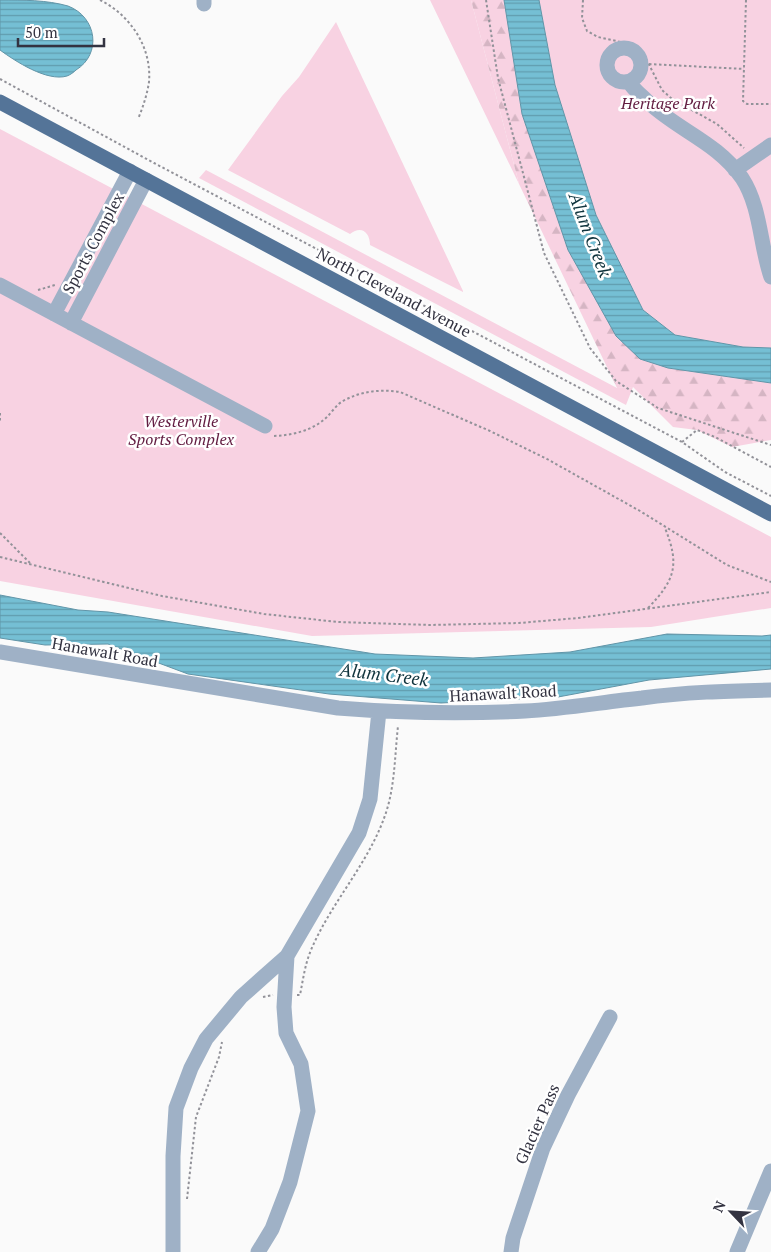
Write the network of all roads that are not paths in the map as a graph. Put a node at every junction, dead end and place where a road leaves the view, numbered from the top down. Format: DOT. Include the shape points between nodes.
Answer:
graph roads {
  1 [pos="628,82"];
  2 [pos="0,102"];
  3 [pos="771,145"];
  4 [pos="735,170"];
  5 [pos="130,172"];
  6 [pos="146,180"];
  7 [pos="771,278"];
  8 [pos="0,285"];
  9 [pos="54,314"];
  10 [pos="71,323"];
  11 [pos="269,431"];
  12 [pos="771,514"];
  13 [pos="0,652"];
  14 [pos="771,690"];
  15 [pos="379,711"];
  16 [pos="287,956"];
  17 [pos="265,975"];
  18 [pos="285,986"];
  19 [pos="610,1017"];
  20 [pos="771,1171"];
  21 [pos="173,1252"];
  22 [pos="258,1252"];
  23 [pos="511,1252"];
  24 [pos="737,1252"];
  1 -- 4 [label="street" via="657,111 709,144"];
  2 -- 5 [label="main road, North Cleveland Avenue"];
  3 -- 4 [label="street"];
  4 -- 7 [label="street" via="750,193"];
  5 -- 6 [label="main road, North Cleveland Avenue"];
  5 -- 9 [label="street, Sports Complex"];
  6 -- 10 [label="street, Sports Complex"];
  6 -- 12 [label="main road, North Cleveland Avenue" via="722,479"];
  8 -- 9 [label="street"];
  9 -- 10 [label="street"];
  10 -- 11 [label="street"];
  13 -- 15 [label="street, Hanawalt Road" via="338,708"];
  14 -- 15 [label="street, Hanawalt Road" via="691,693 525,711 451,714"];
  15 -- 16 [label="street" via="370,799 359,833"];
  16 -- 17 [label="street"];
  16 -- 18 [label="street"];
  17 -- 18 [label="street"];
  17 -- 21 [label="street" via="241,997 206,1039 176,1108"];
  18 -- 22 [label="street" via="286,1033 301,1064 308,1111 290,1182 272,1229"];
  19 -- 23 [label="street, Glacier Pass" via="543,1148"];
  20 -- 24 [label="street"];
}
